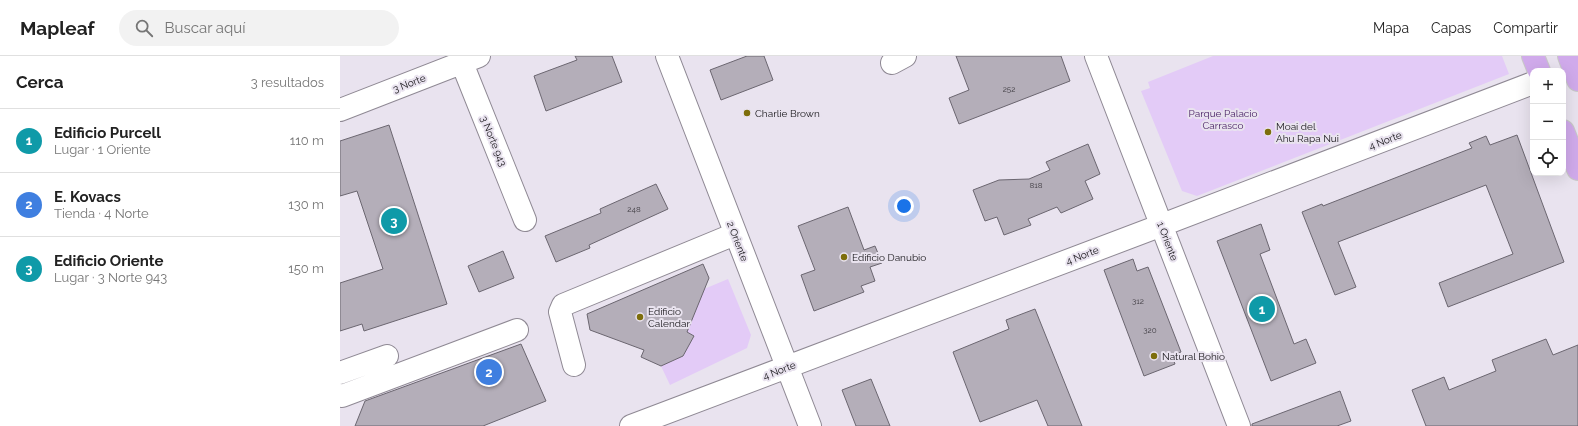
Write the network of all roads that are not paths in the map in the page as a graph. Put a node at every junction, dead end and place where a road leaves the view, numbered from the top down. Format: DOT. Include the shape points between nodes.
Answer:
graph roads {
  1 [pos="667,56"];
  2 [pos="1096,56"];
  3 [pos="1533,56"];
  4 [pos="470,59"];
  5 [pos="1538,68"];
  6 [pos="1530,84"];
  7 [pos="340,110"];
  8 [pos="1566,139"];
  9 [pos="1578,169"];
  10 [pos="525,220"];
  11 [pos="1162,226"];
  12 [pos="735,234"];
  13 [pos="517,330"];
  14 [pos="387,356"];
  15 [pos="574,365"];
  16 [pos="787,367"];
  17 [pos="340,373"];
  18 [pos="340,396"];
  19 [pos="631,426"];
  20 [pos="810,426"];
  21 [pos="1239,426"];
  1 -- 12 [label="street, 2 Oriente"];
  2 -- 11 [label="street, 1 Oriente"];
  3 -- 5 [label="main road"];
  4 -- 7 [label="street, 3 Norte"];
  4 -- 10 [label="street, 3 Norte 943"];
  6 -- 11 [label="street, 4 Norte"];
  8 -- 9 [label="main road"];
  11 -- 16 [label="street, 4 Norte"];
  11 -- 21 [label="street, 1 Oriente"];
  12 -- 15 [label="street" via="562,305 560,312"];
  12 -- 16 [label="street, 2 Oriente"];
  13 -- 18 [label="street"];
  14 -- 17 [label="street"];
  16 -- 19 [label="street, 4 Norte"];
  16 -- 20 [label="street, 2 Oriente"];
}
